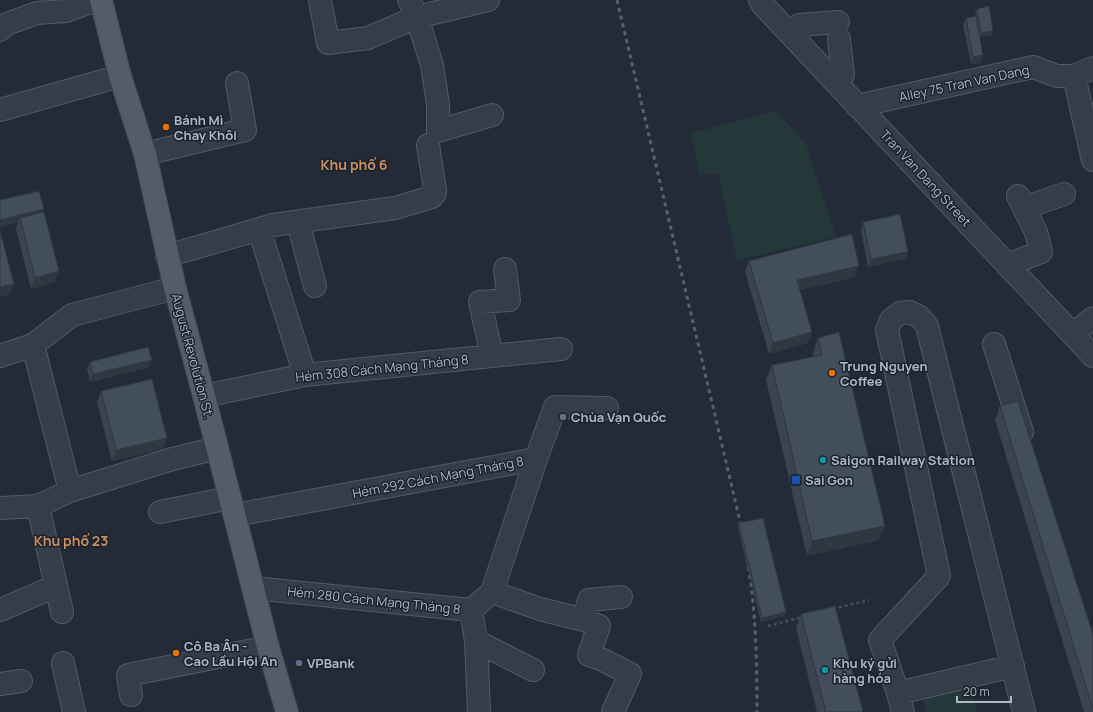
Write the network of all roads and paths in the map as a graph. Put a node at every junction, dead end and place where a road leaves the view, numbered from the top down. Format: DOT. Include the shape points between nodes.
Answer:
graph roads {
  1 [pos="97,0"];
  2 [pos="101,0"];
  3 [pos="320,0"];
  4 [pos="488,0"];
  5 [pos="760,0"];
  6 [pos="413,9"];
  7 [pos="0,30"];
  8 [pos="790,33"];
  9 [pos="1084,72"];
  10 [pos="120,76"];
  11 [pos="237,83"];
  12 [pos="836,83"];
  13 [pos="857,106"];
  14 [pos="1,107"];
  15 [pos="492,115"];
  16 [pos="428,144"];
  17 [pos="145,154"];
  18 [pos="1093,160"];
  19 [pos="1064,194"];
  20 [pos="298,222"];
  21 [pos="259,229"];
  22 [pos="167,256"];
  23 [pos="1007,265"];
  24 [pos="505,269"];
  25 [pos="316,286"];
  26 [pos="174,288"];
  27 [pos="1093,318"];
  28 [pos="1073,334"];
  29 [pos="994,344"];
  30 [pos="33,346"];
  31 [pos="561,349"];
  32 [pos="1092,353"];
  33 [pos="0,356"];
  34 [pos="492,356"];
  35 [pos="305,375"];
  36 [pos="204,396"];
  37 [pos="607,408"];
  38 [pos="217,448"];
  39 [pos="1028,450"];
  40 [pos="536,459"];
  41 [pos="70,491"];
  42 [pos="38,506"];
  43 [pos="232,507"];
  44 [pos="0,508"];
  45 [pos="160,512"];
  46 [pos="56,586"];
  47 [pos="253,588"];
  48 [pos="492,592"];
  49 [pos="620,597"];
  50 [pos="869,600"];
  51 [pos="0,610"];
  52 [pos="471,610"];
  53 [pos="829,611"];
  54 [pos="62,612"];
  55 [pos="809,616"];
  56 [pos="584,620"];
  57 [pos="768,626"];
  58 [pos="476,641"];
  59 [pos="268,646"];
  60 [pos="63,663"];
  61 [pos="1013,666"];
  62 [pos="533,670"];
  63 [pos="131,695"];
  64 [pos="900,702"];
  65 [pos="74,712"];
  66 [pos="287,712"];
  67 [pos="479,712"];
  68 [pos="613,712"];
  69 [pos="1024,712"];
  1 -- 7 [label="street" via="66,11 37,13 7,24"];
  2 -- 10 [label="main road, August Revolution St."];
  3 -- 6 [label="street" via="328,43 368,38"];
  4 -- 6 [label="street"];
  5 -- 8 [label="street, Tran Van Dang Street"];
  6 -- 15 [label="street" via="432,65 438,104 438,131"];
  8 -- 12 [label="street, Tran Van Dang Street"];
  8 -- 12 [label="street" via="799,25 838,31 842,75"];
  9 -- 13 [label="street, Alley 75 Tran Van Dang" via="1057,76 1033,67"];
  9 -- 18 [label="street"];
  10 -- 14 [label="street"];
  10 -- 17 [label="main road, August Revolution St."];
  11 -- 17 [label="street" via="245,130"];
  12 -- 13 [label="street, Tran Van Dang Street"];
  13 -- 23 [label="street, Tran Van Dang Street"];
  16 -- 20 [label="street" via="435,190 432,197 395,208"];
  17 -- 22 [label="main road, August Revolution St."];
  19 -- 23 [label="street" via="1021,202 1036,232 1041,252"];
  20 -- 21 [label="street"];
  20 -- 25 [label="street"];
  21 -- 22 [label="street"];
  21 -- 35 [label="street"];
  22 -- 26 [label="main road, August Revolution St."];
  23 -- 28 [label="street, Tran Van Dang Street"];
  24 -- 34 [label="street" via="509,300 480,302"];
  26 -- 30 [label="street" via="72,315"];
  26 -- 36 [label="main road, August Revolution St."];
  27 -- 28 [label="street"];
  28 -- 32 [label="street, Tran Van Dang Street"];
  29 -- 39 [label="street"];
  30 -- 33 [label="street"];
  30 -- 41 [label="street"];
  31 -- 34 [label="street, Hẻm 308 Cách Mạng Tháng 8"];
  34 -- 35 [label="street, Hẻm 308 Cách Mạng Tháng 8"];
  35 -- 36 [label="street, Hẻm 308 Cách Mạng Tháng 8"];
  36 -- 38 [label="main road, August Revolution St."];
  37 -- 40 [label="street, Hẻm 292 Cách Mạng Tháng 8" via="555,407"];
  38 -- 41 [label="street"];
  38 -- 43 [label="main road, August Revolution St."];
  40 -- 43 [label="street, Hẻm 292 Cách Mạng Tháng 8"];
  40 -- 48 [label="street"];
  41 -- 42 [label="street"];
  42 -- 44 [label="street"];
  42 -- 46 [label="street"];
  43 -- 45 [label="street, Hẻm 292 Cách Mạng Tháng 8"];
  43 -- 47 [label="main road, August Revolution St."];
  46 -- 51 [label="street"];
  46 -- 54 [label="street"];
  47 -- 52 [label="street, Hẻm 280 Cách Mạng Tháng 8"];
  47 -- 59 [label="main road, August Revolution St."];
  48 -- 52 [label="street, Hẻm 280 Cách Mạng Tháng 8"];
  48 -- 56 [label="street" via="542,603"];
  49 -- 56 [label="street" via="589,600"];
  50 -- 53 [label="path"];
  52 -- 58 [label="street"];
  55 -- 57 [label="path"];
  56 -- 68 [label="street" via="599,626 589,655 630,674"];
  58 -- 62 [label="street"];
  58 -- 67 [label="street"];
  59 -- 63 [label="street" via="128,676"];
  59 -- 66 [label="main road, August Revolution St."];
  60 -- 65 [label="street"];
  61 -- 64 [label="street"];
  61 -- 64 [label="street" via="927,326 920,317 910,312 900,313 891,320 887,330 939,576 880,640"];
  61 -- 69 [label="street"];
}
